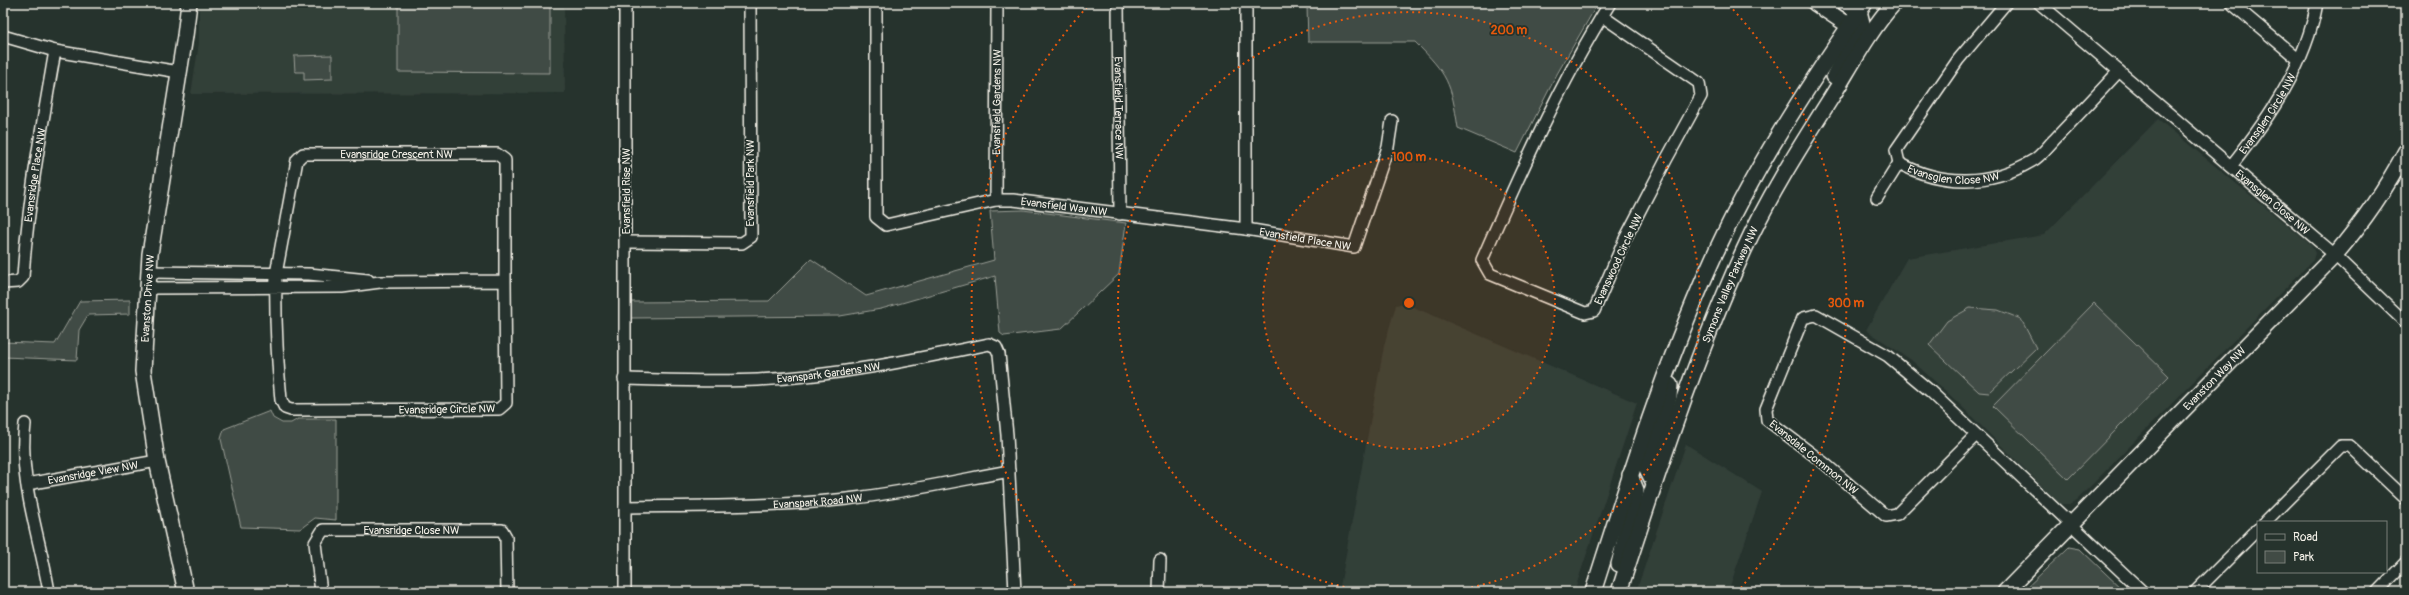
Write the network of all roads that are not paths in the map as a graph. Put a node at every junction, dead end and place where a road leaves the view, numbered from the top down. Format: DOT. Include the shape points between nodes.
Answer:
graph roads {
  1 [pos="189,3"];
  2 [pos="625,3"];
  3 [pos="750,3"];
  4 [pos="876,3"];
  5 [pos="997,3"];
  6 [pos="1118,3"];
  7 [pos="1246,3"];
  8 [pos="1610,3"];
  9 [pos="1816,3"];
  10 [pos="1845,3"];
  11 [pos="1894,3"];
  12 [pos="2006,3"];
  13 [pos="2039,3"];
  14 [pos="2231,3"];
  15 [pos="2317,3"];
  16 [pos="1862,8"];
  17 [pos="1602,16"];
  18 [pos="1858,32"];
  19 [pos="3,36"];
  20 [pos="55,51"];
  21 [pos="2298,59"];
  22 [pos="2119,71"];
  23 [pos="179,72"];
  24 [pos="1392,121"];
  25 [pos="2406,152"];
  26 [pos="1898,163"];
  27 [pos="2231,166"];
  28 [pos="1877,198"];
  29 [pos="996,200"];
  30 [pos="1120,214"];
  31 [pos="1246,228"];
  32 [pos="626,242"];
  33 [pos="2335,255"];
  34 [pos="149,272"];
  35 [pos="276,274"];
  36 [pos="380,282"];
  37 [pos="505,282"];
  38 [pos="3,283"];
  39 [pos="148,288"];
  40 [pos="276,288"];
  41 [pos="2406,323"];
  42 [pos="1675,352"];
  43 [pos="624,379"];
  44 [pos="25,424"];
  45 [pos="1976,435"];
  46 [pos="158,461"];
  47 [pos="1009,471"];
  48 [pos="1630,475"];
  49 [pos="1654,483"];
  50 [pos="28,484"];
  51 [pos="2406,499"];
  52 [pos="625,507"];
  53 [pos="2266,521"];
  54 [pos="2071,524"];
  55 [pos="2257,530"];
  56 [pos="1160,560"];
  57 [pos="2406,562"];
  58 [pos="49,592"];
  59 [pos="186,592"];
  60 [pos="321,592"];
  61 [pos="507,592"];
  62 [pos="625,592"];
  63 [pos="1015,592"];
  64 [pos="1159,592"];
  65 [pos="1594,592"];
  66 [pos="1611,592"];
  67 [pos="1619,592"];
  68 [pos="2005,592"];
  69 [pos="2143,592"];
  70 [pos="2195,592"];
  71 [pos="2377,592"];
  1 -- 23 [label="main road, Evanston Drive NW"];
  2 -- 32 [label="street, Evansfield Rise NW"];
  3 -- 32 [label="street, Evansfield Park NW" via="751,237 742,243"];
  4 -- 29 [label="street, Evansfield Way NW" via="876,218 886,225"];
  5 -- 29 [label="street, Evansfield Gardens NW"];
  6 -- 30 [label="street, Evansfield Terrace NW"];
  7 -- 31 [label="street"];
  8 -- 17 [label="street, Evanswood Circle NW"];
  9 -- 18 [label="main road"];
  10 -- 16 [label="main road"];
  11 -- 18 [label="main road"];
  12 -- 26 [label="street, Evansglen Close NW" via="1958,60 1896,150"];
  13 -- 22 [label="street, Evansglen Close NW"];
  14 -- 21 [label="street, Evansglen Circle NW"];
  15 -- 21 [label="street, Evansglen Circle NW"];
  16 -- 18 [label="main road"];
  17 -- 17 [label="street, Evanswood Circle NW" via="1556,97 1482,260 1490,274 1585,313 1594,311 1625,239 1701,96 1699,83"];
  18 -- 42 [label="main road" via="1779,133 1743,197 1710,265"];
  18 -- 49 [label="main road, Symons Valley Parkway NW" via="1798,141 1773,196 1745,248 1712,325"];
  19 -- 20 [label="street"];
  20 -- 23 [label="street"];
  20 -- 38 [label="street, Evansridge Place NW" via="33,178 23,277 18,282"];
  21 -- 27 [label="street, Evansglen Circle NW" via="2268,118"];
  22 -- 26 [label="street, Evansglen Close NW" via="2033,161 2012,170 1991,178 1944,180 1918,174"];
  22 -- 27 [label="street, Evansglen Close NW"];
  23 -- 34 [label="main road, Evanston Drive NW"];
  24 -- 31 [label="street, Evansfield Place NW" via="1388,147 1354,247"];
  25 -- 33 [label="main road, Evanston Way NW" via="2365,220"];
  26 -- 28 [label="street"];
  27 -- 33 [label="street, Evansglen Close NW"];
  29 -- 30 [label="street, Evansfield Way NW" via="1039,202"];
  30 -- 31 [label="street, Evansfield Way NW"];
  32 -- 43 [label="street, Evansfield Rise NW"];
  33 -- 41 [label="street, Evansglen Close NW"];
  33 -- 54 [label="main road, Evanston Way NW"];
  34 -- 35 [label="street"];
  34 -- 39 [label="main road, Evanston Drive NW"];
  35 -- 36 [label="street" via="344,276"];
  35 -- 37 [label="street, Evansridge Crescent NW" via="297,160 303,154 497,154 505,160"];
  35 -- 40 [label="street, Evansridge Crescent NW"];
  36 -- 37 [label="street"];
  36 -- 40 [label="street" via="342,287"];
  37 -- 40 [label="street, Evansridge Circle NW" via="506,403 499,409 284,408 276,346"];
  39 -- 40 [label="street"];
  39 -- 46 [label="main road, Evanston Drive NW" via="143,371"];
  42 -- 48 [label="main road"];
  42 -- 49 [label="main road" via="1669,397 1647,469"];
  43 -- 47 [label="street, Evanspark Gardens NW" via="757,380 816,375 873,368 989,344 996,347 999,354"];
  43 -- 52 [label="street"];
  44 -- 50 [label="street" via="23,444"];
  45 -- 45 [label="street, Evansdale Common NW" via="1930,391 1888,356 1816,315 1803,318 1766,409 1767,420 1824,463 1886,516 1897,514"];
  45 -- 54 [label="street, Evansdale Common NW"];
  46 -- 50 [label="street, Evansridge View NW"];
  46 -- 59 [label="main road, Evanston Drive NW"];
  47 -- 52 [label="street, Evanspark Road NW" via="919,489 847,499 757,506"];
  47 -- 63 [label="street, Evanspark Gardens NW"];
  48 -- 65 [label="main road"];
  48 -- 66 [label="main road" via="1636,490 1635,499"];
  49 -- 67 [label="main road, Symons Valley Parkway NW"];
  50 -- 58 [label="street"];
  51 -- 53 [label="street" via="2350,446 2341,446"];
  52 -- 62 [label="street"];
  54 -- 68 [label="main road, Evanston Way NW"];
  54 -- 69 [label="street, Evansdale Common NW"];
  55 -- 70 [label="street"];
  56 -- 64 [label="street"];
  57 -- 71 [label="street"];
  60 -- 61 [label="street, Evansridge Close NW" via="315,542 323,530 502,530 506,537"];
}
